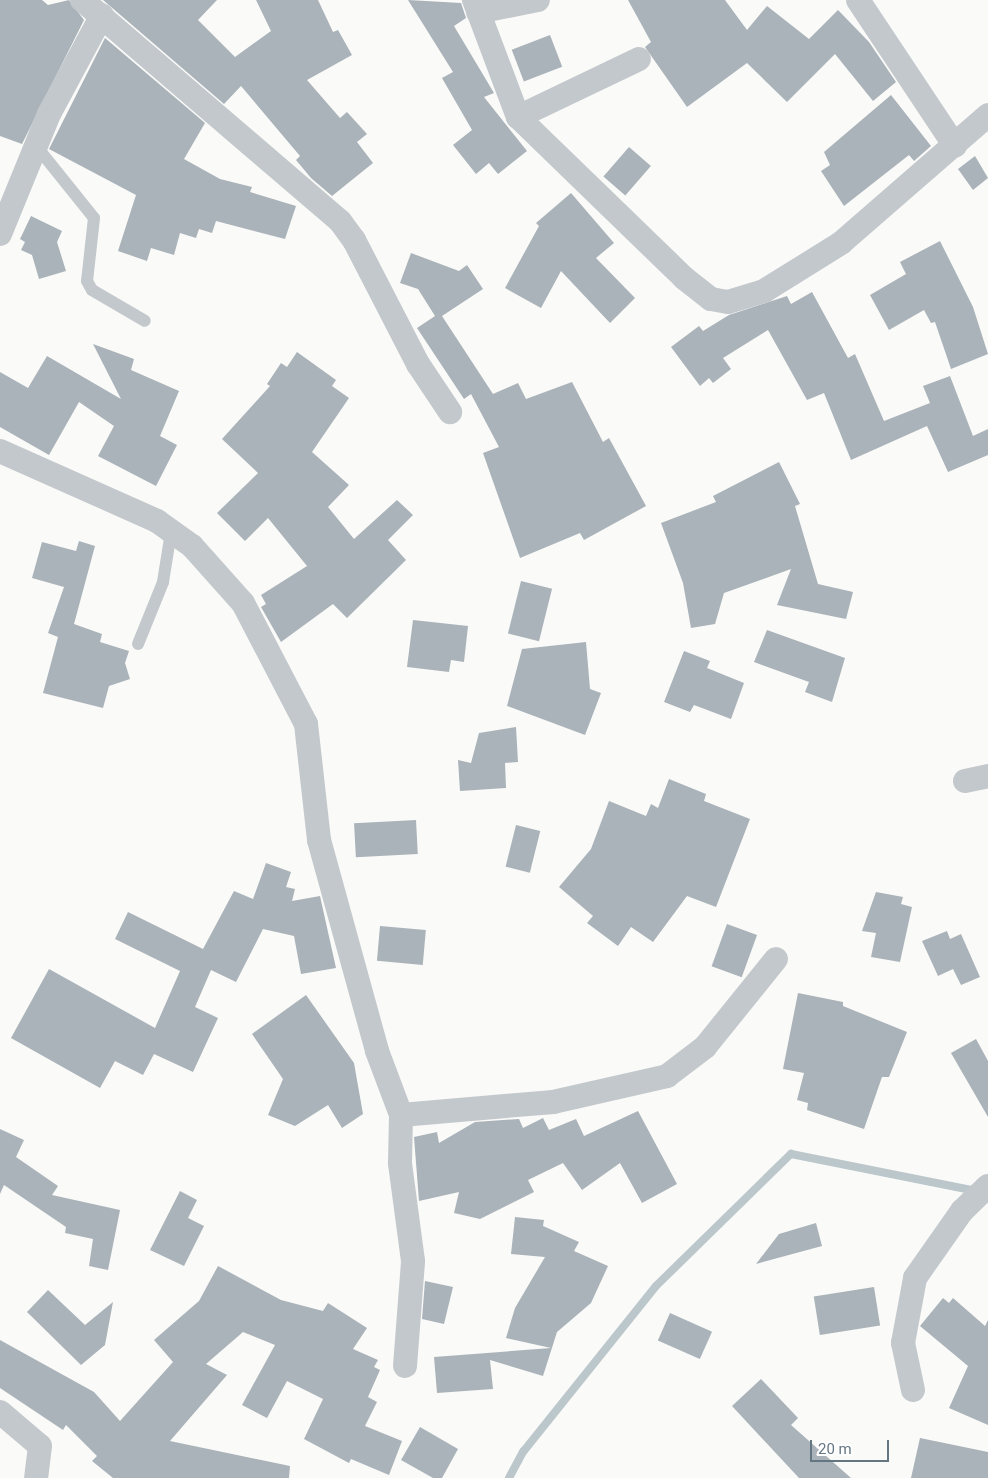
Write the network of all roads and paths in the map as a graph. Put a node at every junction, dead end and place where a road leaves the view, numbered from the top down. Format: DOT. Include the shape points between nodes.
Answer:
graph roads {
  1 [pos="82,0"];
  2 [pos="538,0"];
  3 [pos="858,0"];
  4 [pos="476,6"];
  5 [pos="102,15"];
  6 [pos="639,58"];
  7 [pos="988,115"];
  8 [pos="518,117"];
  9 [pos="956,146"];
  10 [pos="37,148"];
  11 [pos="0,234"];
  12 [pos="145,321"];
  13 [pos="450,412"];
  14 [pos="0,451"];
  15 [pos="171,532"];
  16 [pos="138,644"];
  17 [pos="988,776"];
  18 [pos="965,781"];
  19 [pos="776,959"];
  20 [pos="401,1115"];
  21 [pos="988,1186"];
  22 [pos="405,1366"];
  23 [pos="914,1390"];
  24 [pos="0,1412"];
  25 [pos="36,1478"];
  1 -- 5 [label="street"];
  2 -- 4 [label="street"];
  3 -- 9 [label="street"];
  4 -- 8 [label="street"];
  5 -- 10 [label="street" via="60,91"];
  5 -- 13 [label="street" via="340,221 354,240 418,364"];
  6 -- 8 [label="street"];
  7 -- 9 [label="street"];
  8 -- 9 [label="street" via="684,278 710,299 728,302 764,291 841,242"];
  10 -- 11 [label="street"];
  10 -- 12 [label="lane" via="94,218 87,281 92,290"];
  14 -- 15 [label="street" via="138,510"];
  15 -- 16 [label="lane" via="163,582"];
  15 -- 20 [label="street" via="192,546 243,603 306,724 319,840 377,1051"];
  17 -- 18 [label="street"];
  19 -- 20 [label="street" via="705,1047 667,1076 553,1102"];
  20 -- 22 [label="street" via="400,1163 413,1261"];
  21 -- 23 [label="street" via="962,1211 915,1278 903,1343"];
  24 -- 25 [label="street" via="40,1446"];
}
